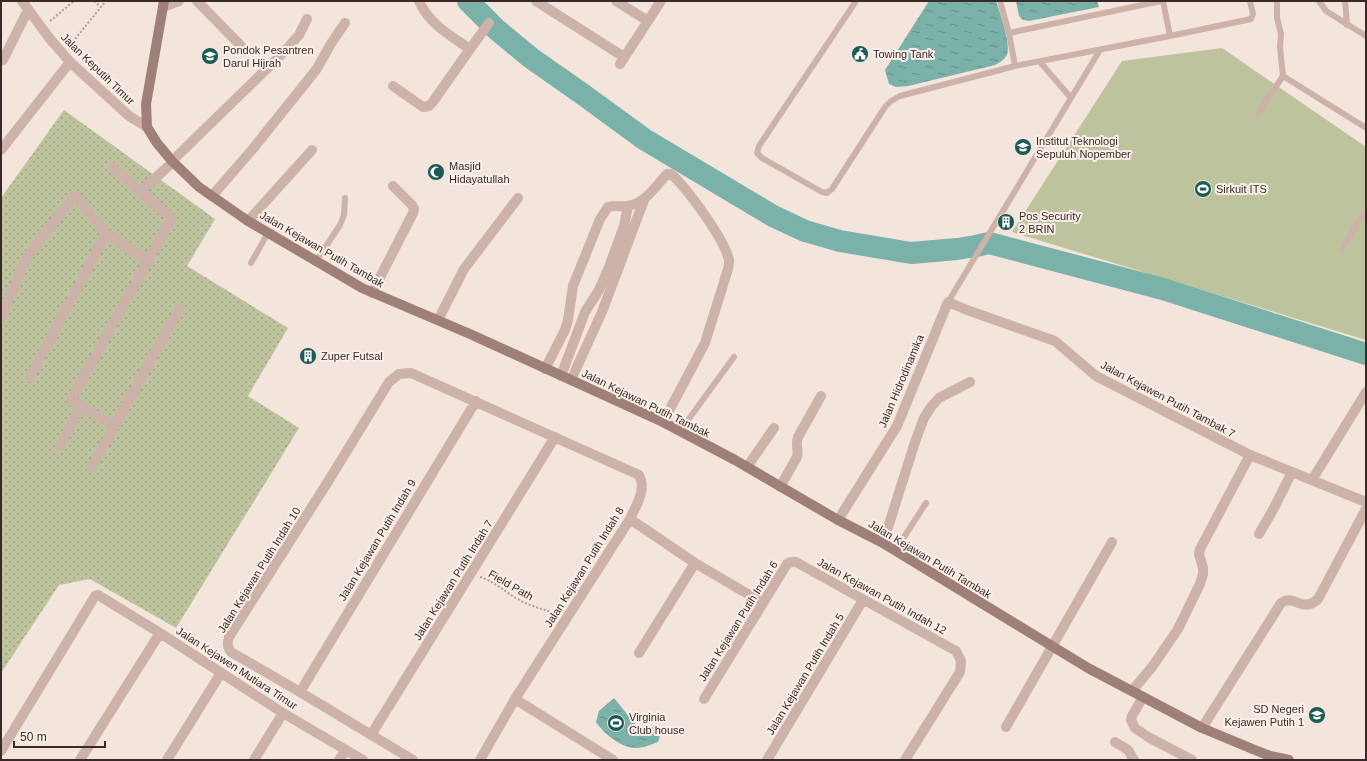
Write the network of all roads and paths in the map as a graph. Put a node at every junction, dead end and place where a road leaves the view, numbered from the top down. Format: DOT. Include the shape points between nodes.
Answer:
graph roads {
  1 [pos="22,1"];
  2 [pos="74,1"];
  3 [pos="94,1"];
  4 [pos="106,1"];
  5 [pos="179,1"];
  6 [pos="197,1"];
  7 [pos="420,1"];
  8 [pos="536,1"];
  9 [pos="616,1"];
  10 [pos="660,1"];
  11 [pos="856,1"];
  12 [pos="1000,1"];
  13 [pos="1162,1"];
  14 [pos="1250,1"];
  15 [pos="1277,1"];
  16 [pos="1319,1"];
  17 [pos="1345,1"];
  18 [pos="164,4"];
  19 [pos="101,7"];
  20 [pos="28,10"];
  21 [pos="307,19"];
  22 [pos="648,21"];
  23 [pos="345,22"];
  24 [pos="489,23"];
  25 [pos="1347,25"];
  26 [pos="42,29"];
  27 [pos="1008,33"];
  28 [pos="1170,36"];
  29 [pos="1366,36"];
  30 [pos="244,49"];
  31 [pos="470,49"];
  32 [pos="1100,50"];
  33 [pos="63,54"];
  34 [pos="3,60"];
  35 [pos="70,62"];
  36 [pos="1040,62"];
  37 [pos="1015,66"];
  38 [pos="1283,76"];
  39 [pos="393,86"];
  40 [pos="1071,98"];
  41 [pos="1258,113"];
  42 [pos="147,127"];
  43 [pos="1366,128"];
  44 [pos="1,150"];
  45 [pos="312,150"];
  46 [pos="172,161"];
  47 [pos="113,166"];
  48 [pos="393,186"];
  49 [pos="140,192"];
  50 [pos="212,196"];
  51 [pos="345,198"];
  52 [pos="518,198"];
  53 [pos="644,200"];
  54 [pos="627,206"];
  55 [pos="1366,211"];
  56 [pos="248,221"];
  57 [pos="268,233"];
  58 [pos="106,234"];
  59 [pos="1342,249"];
  60 [pos="148,261"];
  61 [pos="316,261"];
  62 [pos="251,262"];
  63 [pos="372,293"];
  64 [pos="948,302"];
  65 [pos="569,308"];
  66 [pos="179,309"];
  67 [pos="585,312"];
  68 [pos="1,318"];
  69 [pos="438,320"];
  70 [pos="734,357"];
  71 [pos="545,369"];
  72 [pos="561,376"];
  73 [pos="30,377"];
  74 [pos="571,380"];
  75 [pos="389,382"];
  76 [pos="970,382"];
  77 [pos="1366,392"];
  78 [pos="821,396"];
  79 [pos="476,401"];
  80 [pos="81,406"];
  81 [pos="663,422"];
  82 [pos="114,426"];
  83 [pos="774,428"];
  84 [pos="680,431"];
  85 [pos="555,437"];
  86 [pos="60,446"];
  87 [pos="1250,455"];
  88 [pos="92,466"];
  89 [pos="747,467"];
  90 [pos="1292,472"];
  91 [pos="1312,480"];
  92 [pos="780,487"];
  93 [pos="1366,502"];
  94 [pos="926,503"];
  95 [pos="1366,509"];
  96 [pos="630,519"];
  97 [pos="838,520"];
  98 [pos="1259,534"];
  99 [pos="1112,542"];
  100 [pos="883,543"];
  101 [pos="896,551"];
  102 [pos="796,562"];
  103 [pos="695,563"];
  104 [pos="471,573"];
  105 [pos="863,600"];
  106 [pos="763,603"];
  107 [pos="567,618"];
  108 [pos="160,633"];
  109 [pos="1053,647"];
  110 [pos="638,653"];
  111 [pos="221,673"];
  112 [pos="1132,691"];
  113 [pos="300,692"];
  114 [pos="1143,697"];
  115 [pos="515,699"];
  116 [pos="704,699"];
  117 [pos="283,713"];
  118 [pos="1006,727"];
  119 [pos="1202,728"];
  120 [pos="371,735"];
  121 [pos="1114,742"];
  122 [pos="346,750"];
  123 [pos="1,751"];
  124 [pos="80,760"];
  125 [pos="167,760"];
  126 [pos="254,760"];
  127 [pos="339,760"];
  128 [pos="362,760"];
  129 [pos="413,760"];
  130 [pos="480,760"];
  131 [pos="613,760"];
  132 [pos="767,760"];
  133 [pos="905,760"];
  134 [pos="1134,760"];
  135 [pos="1192,760"];
  136 [pos="1289,760"];
  1 -- 20 [label="street, Jalan Keputih Timur"];
  2 -- 26 [label="path"];
  3 -- 19 [label="path"];
  4 -- 19 [label="path"];
  5 -- 18 [label="street"];
  6 -- 30 [label="street"];
  7 -- 31 [label="street" via="436,24"];
  8 -- 22 [label="street" via="622,61"];
  9 -- 22 [label="street"];
  10 -- 22 [label="street"];
  11 -- 37 [label="lane" via="759,146 757,153 822,192 832,189 891,101 900,96"];
  12 -- 27 [label="lane"];
  13 -- 27 [label="lane"];
  13 -- 28 [label="lane"];
  14 -- 28 [label="lane" via="1253,14 1251,19"];
  15 -- 38 [label="lane"];
  16 -- 25 [label="lane" via="1326,11"];
  17 -- 25 [label="lane"];
  18 -- 42 [label="street" via="146,104"];
  19 -- 33 [label="path"];
  20 -- 26 [label="street, Jalan Keputih Timur"];
  20 -- 34 [label="street"];
  21 -- 46 [label="street" via="299,35 282,54"];
  23 -- 50 [label="street" via="316,70"];
  24 -- 31 [label="street"];
  25 -- 29 [label="lane"];
  26 -- 33 [label="street, Jalan Keputih Timur"];
  27 -- 37 [label="lane"];
  28 -- 32 [label="lane"];
  31 -- 39 [label="street" via="429,106 423,107"];
  32 -- 36 [label="lane"];
  32 -- 40 [label="lane, Jalan Hidrodinamika"];
  33 -- 35 [label="street, Jalan Keputih Timur"];
  35 -- 42 [label="street, Jalan Keputih Timur" via="129,116"];
  35 -- 44 [label="street"];
  36 -- 37 [label="lane"];
  36 -- 40 [label="lane"];
  38 -- 41 [label="lane"];
  38 -- 43 [label="lane"];
  40 -- 64 [label="lane, Jalan Hidrodinamika"];
  42 -- 46 [label="street, Jalan Kejawan Putih Tambak"];
  45 -- 56 [label="street"];
  46 -- 49 [label="street"];
  46 -- 50 [label="street, Jalan Kejawan Putih Tambak"];
  47 -- 49 [label="street"];
  48 -- 63 [label="street" via="414,209"];
  49 -- 60 [label="street" via="172,218"];
  50 -- 56 [label="street, Jalan Kejawan Putih Tambak"];
  51 -- 61 [label="lane" via="342,220"];
  52 -- 69 [label="street" via="464,269"];
  53 -- 54 [label="street"];
  53 -- 74 [label="street" via="602,312"];
  53 -- 81 [label="street" via="667,174 671,174 698,205 719,239 729,262 705,343"];
  54 -- 65 [label="street" via="608,207 600,219 573,286"];
  54 -- 67 [label="street" via="624,226 609,267"];
  55 -- 59 [label="lane"];
  56 -- 57 [label="street, Jalan Kejawan Putih Tambak"];
  57 -- 61 [label="street, Jalan Kejawan Putih Tambak"];
  57 -- 62 [label="lane"];
  58 -- 60 [label="street"];
  58 -- 68 [label="street" via="75,195 27,257"];
  58 -- 73 [label="street"];
  60 -- 80 [label="street" via="71,400"];
  61 -- 63 [label="street, Jalan Kejawan Putih Tambak"];
  63 -- 69 [label="street, Jalan Kejawan Putih Tambak"];
  64 -- 87 [label="street, Jalan Kejawen Putih Tambak 7" via="1055,341 1096,376"];
  64 -- 97 [label="street, Jalan Hidrodinamika" via="897,426"];
  65 -- 67 [label="street"];
  65 -- 71 [label="street" via="565,330"];
  66 -- 82 [label="street"];
  67 -- 72 [label="street"];
  69 -- 71 [label="street, Jalan Kejawan Putih Tambak"];
  70 -- 84 [label="lane"];
  71 -- 72 [label="street, Jalan Kejawan Putih Tambak"];
  72 -- 74 [label="street, Jalan Kejawan Putih Tambak"];
  74 -- 81 [label="street, Jalan Kejawan Putih Tambak"];
  75 -- 79 [label="street, Jalan Kejawan Putih Indah 8" via="399,374 411,373"];
  75 -- 113 [label="street, Jalan Kejawan Putih Indah 10" via="229,637 228,647 231,652"];
  76 -- 100 [label="street" via="939,398 924,418"];
  77 -- 91 [label="street"];
  78 -- 92 [label="street" via="798,437 797,457"];
  79 -- 85 [label="street, Jalan Kejawan Putih Indah 8"];
  79 -- 113 [label="street, Jalan Kejawan Putih Indah 9"];
  80 -- 82 [label="street"];
  80 -- 86 [label="street"];
  81 -- 84 [label="street, Jalan Kejawan Putih Tambak"];
  82 -- 88 [label="street"];
  83 -- 89 [label="street"];
  84 -- 89 [label="street, Jalan Kejawan Putih Tambak"];
  85 -- 96 [label="street, Jalan Kejawan Putih Indah 8" via="639,475 643,482 642,492"];
  85 -- 104 [label="street, Jalan Kejawan Putih Indah 7"];
  87 -- 90 [label="street, Jalan Kejawen Putih Tambak 7"];
  87 -- 112 [label="street" via="1200,549 1203,574 1178,629"];
  89 -- 92 [label="street, Jalan Kejawan Putih Tambak"];
  90 -- 91 [label="street, Jalan Kejawen Putih Tambak 7"];
  90 -- 98 [label="street"];
  91 -- 93 [label="street, Jalan Kejawen Putih Tambak 7"];
  92 -- 97 [label="street, Jalan Kejawan Putih Tambak"];
  94 -- 101 [label="lane"];
  95 -- 119 [label="street" via="1318,599 1310,605 1290,600 1281,603"];
  96 -- 103 [label="street"];
  96 -- 107 [label="street, Jalan Kejawan Putih Indah 8"];
  97 -- 100 [label="street, Jalan Kejawan Putih Tambak"];
  99 -- 109 [label="street"];
  100 -- 101 [label="street, Jalan Kejawan Putih Tambak"];
  101 -- 109 [label="street, Jalan Kejawan Putih Tambak"];
  102 -- 105 [label="street, Jalan Kejawan Putih Indah 12"];
  102 -- 106 [label="street, Jalan Kejawan Putih Indah 6" via="787,564"];
  103 -- 106 [label="street"];
  103 -- 110 [label="street"];
  104 -- 107 [label="path, Field Path" via="488,579 536,609"];
  104 -- 120 [label="street, Jalan Kejawan Putih Indah 7"];
  105 -- 132 [label="street, Jalan Kejawan Putih Indah 5"];
  105 -- 133 [label="street, Jalan Kejawan Putih Indah 12" via="956,651 961,661 960,672"];
  106 -- 116 [label="street, Jalan Kejawan Putih Indah 6"];
  107 -- 115 [label="street, Jalan Kejawan Putih Indah 8"];
  108 -- 111 [label="street, Jalan Kejawen Mutiara Timur"];
  108 -- 123 [label="street, Jalan Kejawen Mutiara Timur" via="99,595 96,596"];
  108 -- 124 [label="street"];
  109 -- 112 [label="street, Jalan Kejawan Putih Tambak"];
  109 -- 118 [label="street"];
  111 -- 117 [label="street, Jalan Kejawen Mutiara Timur"];
  111 -- 125 [label="street"];
  112 -- 114 [label="street, Jalan Kejawan Putih Tambak"];
  113 -- 120 [label="street, Jalan Kejawan Putih Indah 10"];
  114 -- 119 [label="street, Jalan Kejawan Putih Tambak"];
  114 -- 135 [label="street" via="1132,716 1135,728"];
  115 -- 130 [label="street, Jalan Kejawan Putih Indah 8"];
  115 -- 131 [label="street"];
  117 -- 122 [label="street, Jalan Kejawen Mutiara Timur"];
  117 -- 126 [label="street"];
  119 -- 136 [label="street, Jalan Kejawan Putih Tambak" via="1270,756"];
  120 -- 129 [label="street, Jalan Kejawan Putih Indah 10"];
  121 -- 134 [label="street" via="1128,750"];
  122 -- 127 [label="street"];
  122 -- 128 [label="street, Jalan Kejawen Mutiara Timur"];
}
